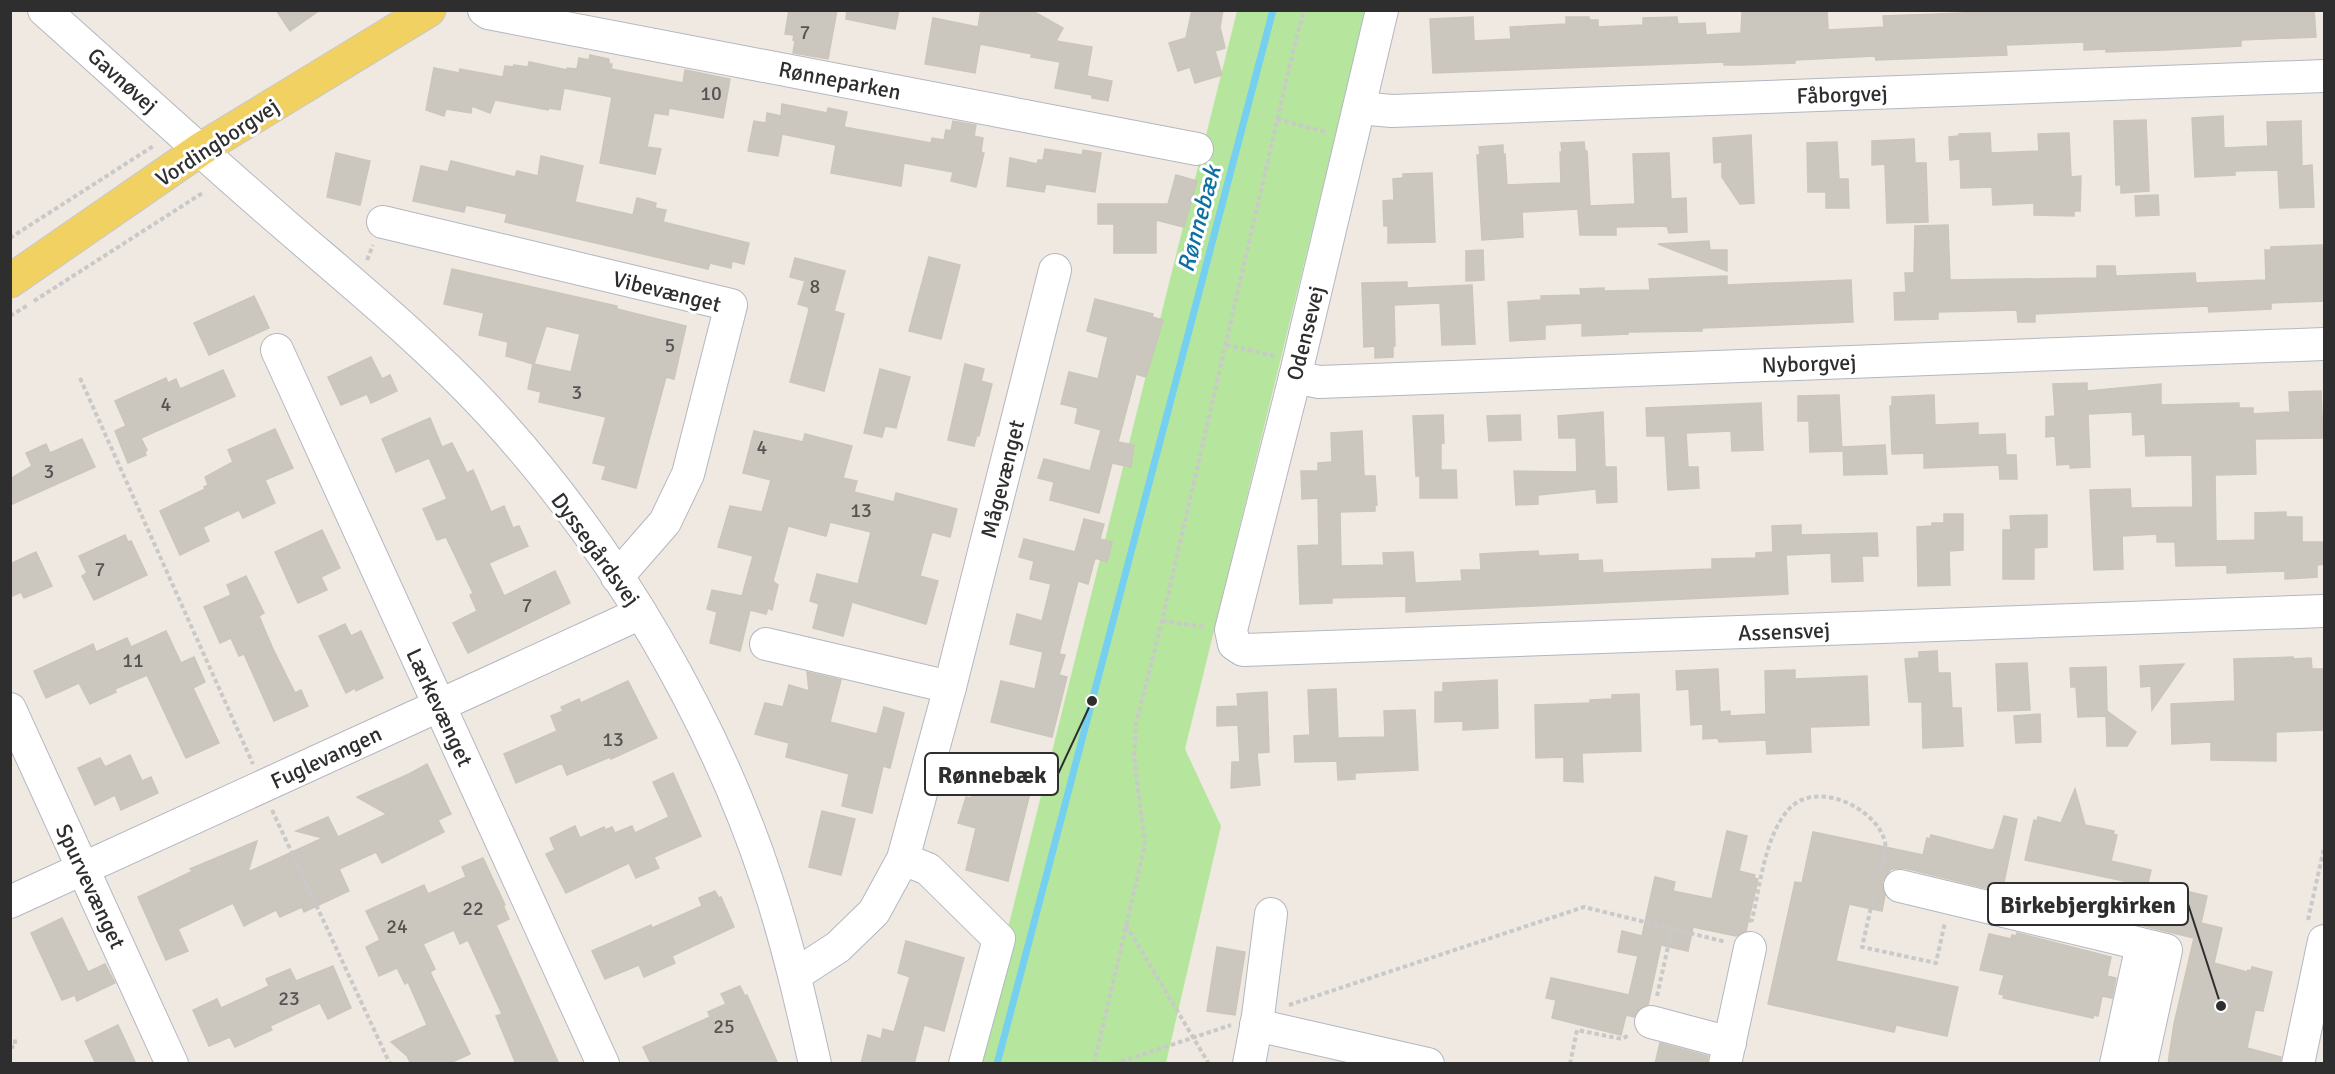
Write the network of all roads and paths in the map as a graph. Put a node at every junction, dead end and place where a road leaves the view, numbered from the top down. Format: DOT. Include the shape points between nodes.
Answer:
graph roads {
  1 [pos="44,10"];
  2 [pos="429,10"];
  3 [pos="484,10"];
  4 [pos="1304,10"];
  5 [pos="1382,10"];
  6 [pos="2325,76"];
  7 [pos="1359,108"];
  8 [pos="1277,119"];
  9 [pos="1352,138"];
  10 [pos="190,140"];
  11 [pos="1197,149"];
  12 [pos="204,192"];
  13 [pos="212,198"];
  14 [pos="383,222"];
  15 [pos="10,238"];
  16 [pos="1055,270"];
  17 [pos="10,281"];
  18 [pos="356,285"];
  19 [pos="10,316"];
  20 [pos="2325,344"];
  21 [pos="1226,345"];
  22 [pos="277,350"];
  23 [pos="1296,370"];
  24 [pos="80,378"];
  25 [pos="617,577"];
  26 [pos="2325,611"];
  27 [pos="641,613"];
  28 [pos="1162,621"];
  29 [pos="1237,640"];
  30 [pos="766,644"];
  31 [pos="950,687"];
  32 [pos="440,705"];
  33 [pos="10,709"];
  34 [pos="262,787"];
  35 [pos="903,859"];
  36 [pos="83,869"];
  37 [pos="1885,882"];
  38 [pos="1950,898"];
  39 [pos="10,902"];
  40 [pos="1271,914"];
  41 [pos="1126,925"];
  42 [pos="2325,940"];
  43 [pos="1744,947"];
  44 [pos="2154,947"];
  45 [pos="795,975"];
  46 [pos="1257,1020"];
  47 [pos="1651,1022"];
  48 [pos="1193,1037"];
  49 [pos="15,1038"];
  50 [pos="10,1048"];
  51 [pos="1728,1053"];
  52 [pos="172,1064"];
  53 [pos="390,1064"];
  54 [pos="603,1064"];
  55 [pos="814,1064"];
  56 [pos="965,1064"];
  57 [pos="1094,1064"];
  58 [pos="1114,1064"];
  59 [pos="1209,1064"];
  60 [pos="1249,1064"];
  61 [pos="1428,1064"];
  62 [pos="2116,1064"];
  63 [pos="2141,1064"];
  64 [pos="2298,1064"];
  1 -- 10 [label="street, Gavnøvej"];
  2 -- 10 [label="main road, Vordingborgvej"];
  3 -- 11 [label="street, Rønneparken"];
  4 -- 8 [label="path"];
  5 -- 7 [label="street, Odensevej"];
  6 -- 7 [label="street, Fåborgvej" via="1392,111"];
  7 -- 9 [label="street, Odensevej"];
  8 -- 9 [label="path"];
  8 -- 21 [label="path"];
  9 -- 23 [label="street, Odensevej"];
  10 -- 12 [label="path"];
  10 -- 15 [label="path"];
  10 -- 17 [label="main road, Vordingborgvej"];
  10 -- 18 [label="street, Dyssegårdsvej"];
  12 -- 13 [label="path"];
  12 -- 19 [label="path"];
  14 -- 18 [label="path"];
  14 -- 25 [label="street, Vibevænget" via="731,304 688,474 665,522"];
  16 -- 31 [label="street, Mågevænget"];
  18 -- 25 [label="street, Dyssegårdsvej" via="498,421 574,514"];
  20 -- 23 [label="street, Nyborgvej" via="1319,382"];
  21 -- 23 [label="path"];
  21 -- 28 [label="path"];
  22 -- 32 [label="street, Lærkevænget"];
  23 -- 29 [label="street, Odensevej"];
  24 -- 34 [label="path"];
  25 -- 27 [label="street, Dyssegårdsvej"];
  26 -- 29 [label="street, Assensvej"];
  27 -- 32 [label="street, Fuglevangen"];
  27 -- 45 [label="street, Dyssegårdsvej" via="735,795 767,881"];
  28 -- 29 [label="path"];
  28 -- 41 [label="path" via="1136,723 1134,756 1145,844"];
  30 -- 31 [label="street"];
  31 -- 35 [label="street, Mågevænget"];
  32 -- 34 [label="street, Fuglevangen"];
  32 -- 54 [label="street, Lærkevænget"];
  33 -- 36 [label="street, Spurvevænget"];
  34 -- 36 [label="street, Fuglevangen"];
  34 -- 53 [label="path"];
  35 -- 45 [label="street, Mågevænget" via="874,912 838,947"];
  35 -- 56 [label="street" via="928,869 999,939"];
  36 -- 39 [label="street, Fuglevangen"];
  36 -- 52 [label="street, Spurvevænget"];
  37 -- 38 [label="street"];
  37 -- 38 [label="path" via="1862,946 1936,963"];
  37 -- 43 [label="path" via="1886,844 1877,825 1858,808 1831,797 1809,797 1791,806 1779,822 1752,921 1743,921"];
  38 -- 44 [label="street"];
  40 -- 46 [label="street"];
  41 -- 48 [label="path"];
  41 -- 57 [label="path"];
  42 -- 64 [label="street"];
  43 -- 46 [label="path" via="1584,908"];
  43 -- 51 [label="street"];
  44 -- 62 [label="street"];
  44 -- 63 [label="street"];
  45 -- 55 [label="street, Dyssegårdsvej"];
  46 -- 48 [label="path"];
  46 -- 60 [label="street"];
  46 -- 61 [label="street"];
  47 -- 51 [label="street"];
  48 -- 58 [label="path"];
  48 -- 59 [label="path"];
  49 -- 50 [label="path" via="15,1046"];
}
